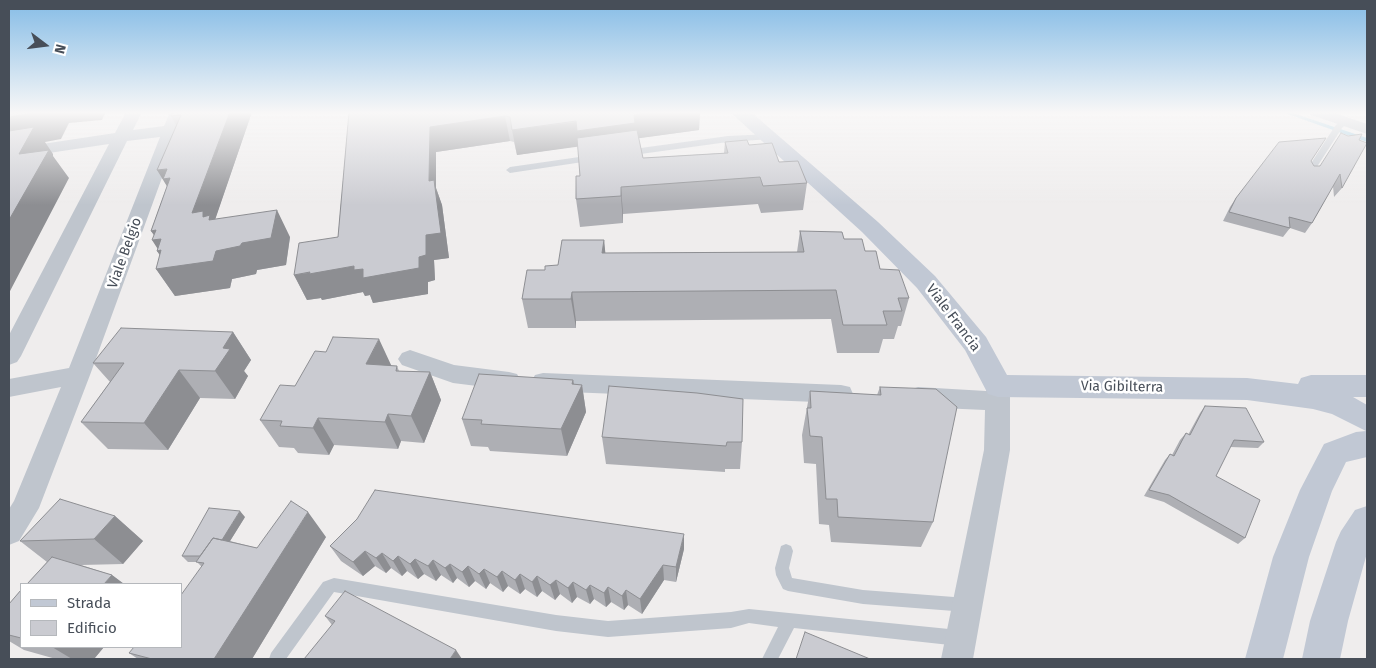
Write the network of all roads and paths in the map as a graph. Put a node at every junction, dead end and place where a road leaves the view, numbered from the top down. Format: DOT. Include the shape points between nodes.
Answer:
graph roads {
  1 [pos="88,143"];
  2 [pos="117,143"];
  3 [pos="166,143"];
  4 [pos="698,143"];
  5 [pos="775,143"];
  6 [pos="1329,143"];
  7 [pos="9,154"];
  8 [pos="619,154"];
  9 [pos="599,157"];
  10 [pos="510,170"];
  11 [pos="1310,171"];
  12 [pos="14,338"];
  13 [pos="9,356"];
  14 [pos="410,359"];
  15 [pos="78,375"];
  16 [pos="1367,386"];
  17 [pos="9,388"];
  18 [pos="1247,389"];
  19 [pos="998,394"];
  20 [pos="859,395"];
  21 [pos="899,396"];
  22 [pos="1367,418"];
  23 [pos="1367,444"];
  24 [pos="9,532"];
  25 [pos="1363,537"];
  26 [pos="786,551"];
  27 [pos="967,605"];
  28 [pos="790,620"];
  29 [pos="959,649"];
  30 [pos="277,659"];
  31 [pos="770,659"];
  32 [pos="1264,659"];
  33 [pos="1321,659"];
  1 -- 7 [label="street, Viale Belgio"];
  2 -- 12 [label="street"];
  3 -- 15 [label="street, Viale Belgio"];
  4 -- 8 [label="lane"];
  5 -- 19 [label="street, Viale Francia" via="870,227 926,282 976,344"];
  6 -- 11 [label="lane"];
  9 -- 10 [label="lane"];
  12 -- 13 [label="street"];
  14 -- 20 [label="street" via="453,374 493,380"];
  15 -- 17 [label="street"];
  15 -- 24 [label="street, Viale Belgio" via="24,508"];
  16 -- 18 [label="street, Via Gibilterra" via="1303,385"];
  18 -- 19 [label="street, Via Gibilterra"];
  18 -- 22 [label="street, Via Gibilterra" via="1313,397 1341,405"];
  19 -- 21 [label="street"];
  19 -- 27 [label="street, Viale Francia" via="997,450"];
  23 -- 32 [label="street" via="1335,453 1316,490 1291,557"];
  25 -- 33 [label="street" via="1329,621"];
  26 -- 27 [label="lane" via="782,568 788,584 863,597"];
  27 -- 29 [label="street, Viale Francia"];
  28 -- 29 [label="lane"];
  28 -- 30 [label="lane" via="748,616 608,629 334,585 328,587"];
  28 -- 31 [label="lane"];
}
